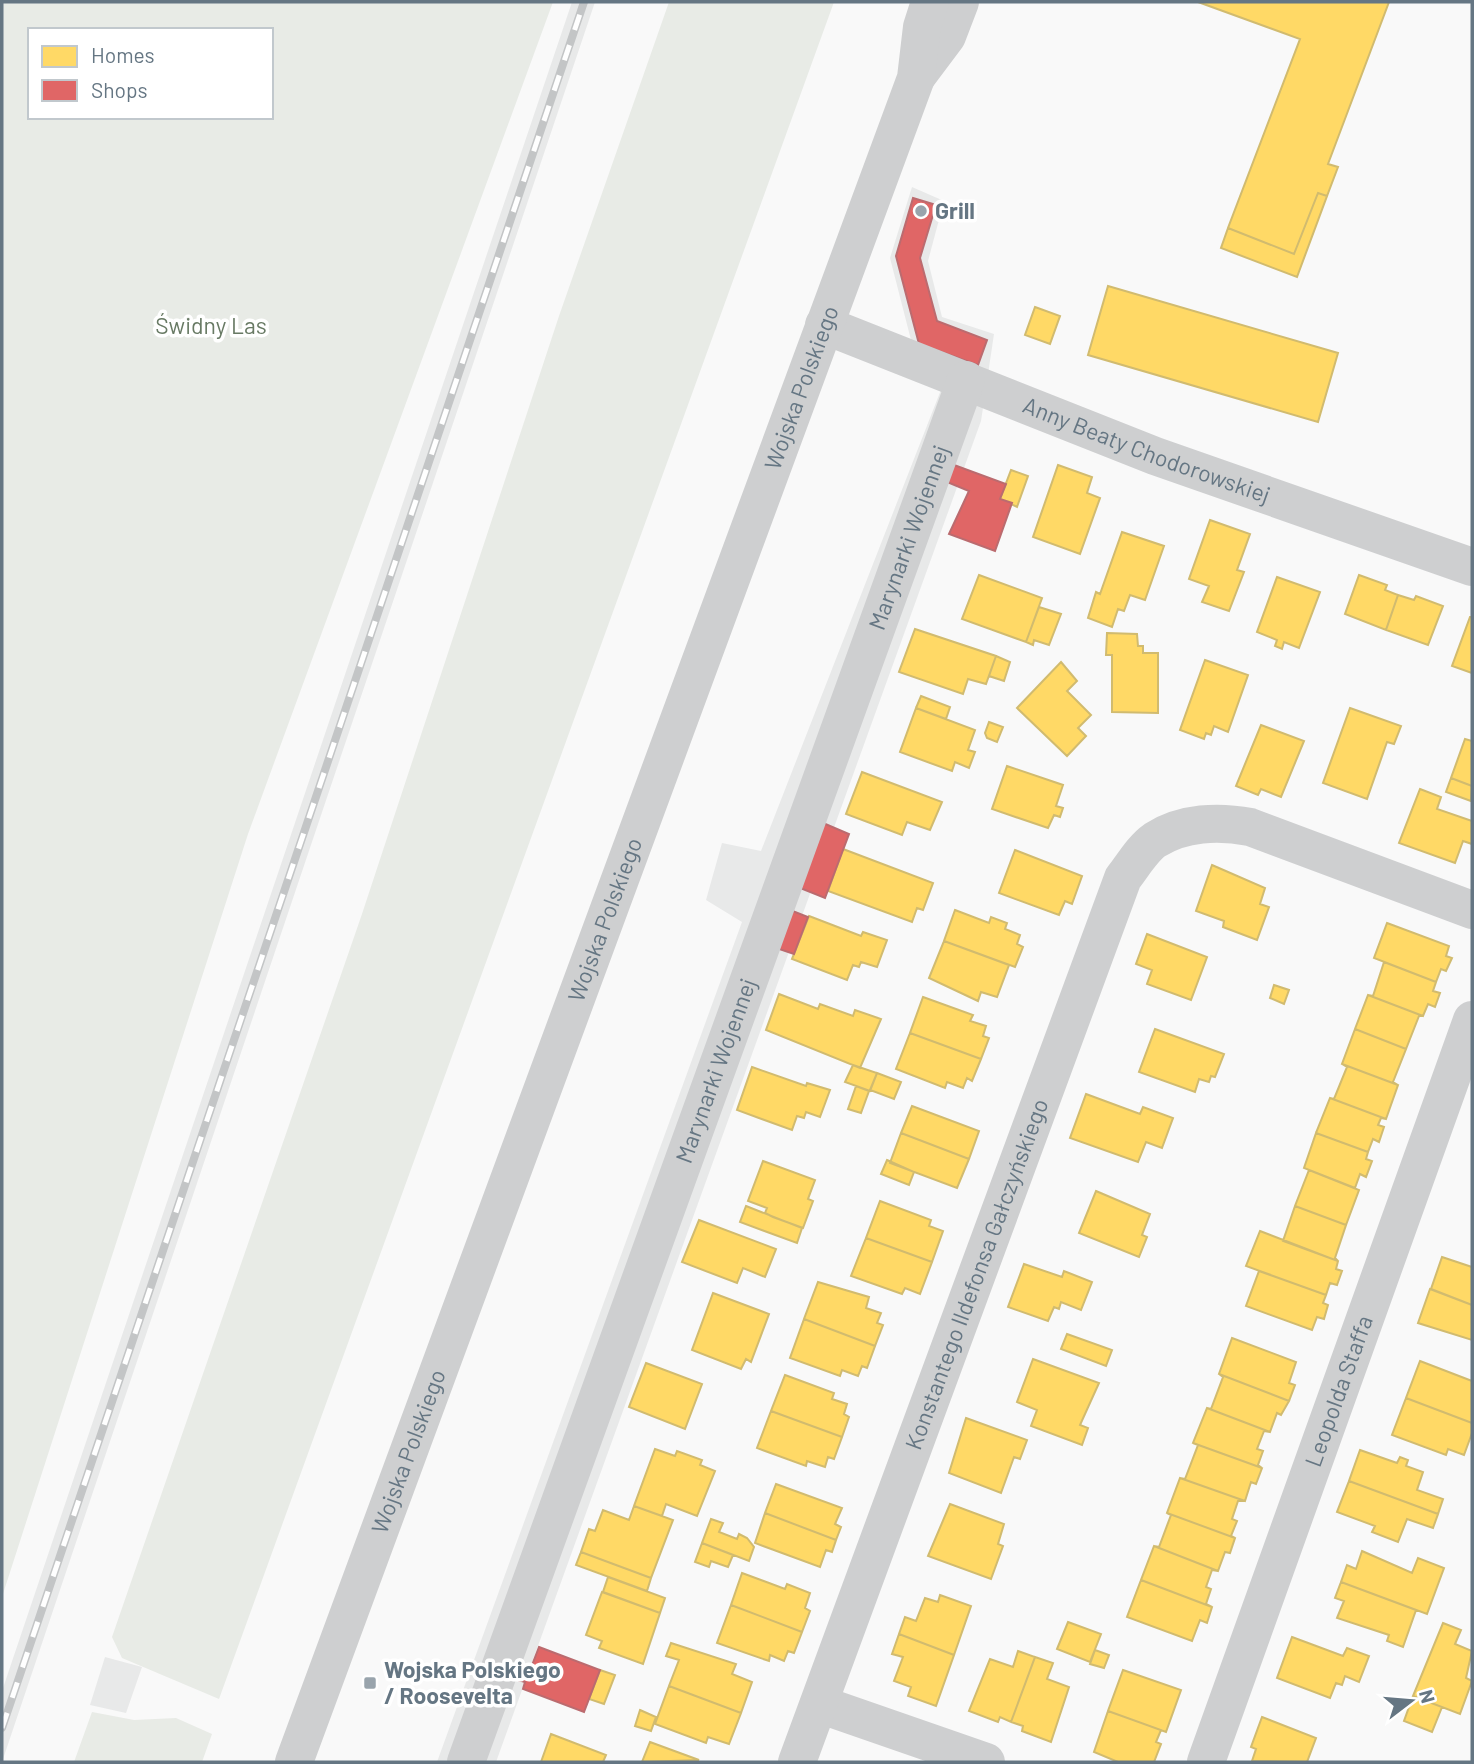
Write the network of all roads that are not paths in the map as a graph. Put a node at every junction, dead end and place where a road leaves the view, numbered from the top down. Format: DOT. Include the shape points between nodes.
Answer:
graph roads {
  1 [pos="930,2"];
  2 [pos="960,2"];
  3 [pos="916,78"];
  4 [pos="824,325"];
  5 [pos="965,380"];
  6 [pos="1472,567"];
  7 [pos="1472,910"];
  8 [pos="1472,1020"];
  9 [pos="819,1704"];
  10 [pos="294,1762"];
  11 [pos="466,1762"];
  12 [pos="797,1762"];
  13 [pos="985,1762"];
  14 [pos="1206,1762"];
  1 -- 3 [label="street, Wojska Polskiego"];
  2 -- 3 [label="street, Wojska Polskiego" via="947,36"];
  3 -- 4 [label="street, Wojska Polskiego"];
  4 -- 5 [label="street, Anny Beaty Chodorowskiej"];
  4 -- 10 [label="street, Wojska Polskiego"];
  5 -- 6 [label="street, Anny Beaty Chodorowskiej" via="1156,456"];
  5 -- 11 [label="street, Marynarki Wojennej"];
  7 -- 9 [label="street, Konstantego Ildefonsa Gałczyńskiego" via="1251,827 1201,825 1180,828 1153,841 1123,878"];
  8 -- 14 [label="street, Leopolda Staffa"];
  9 -- 12 [label="street, Konstantego Ildefonsa Gałczyńskiego"];
  9 -- 13 [label="street"];
}
